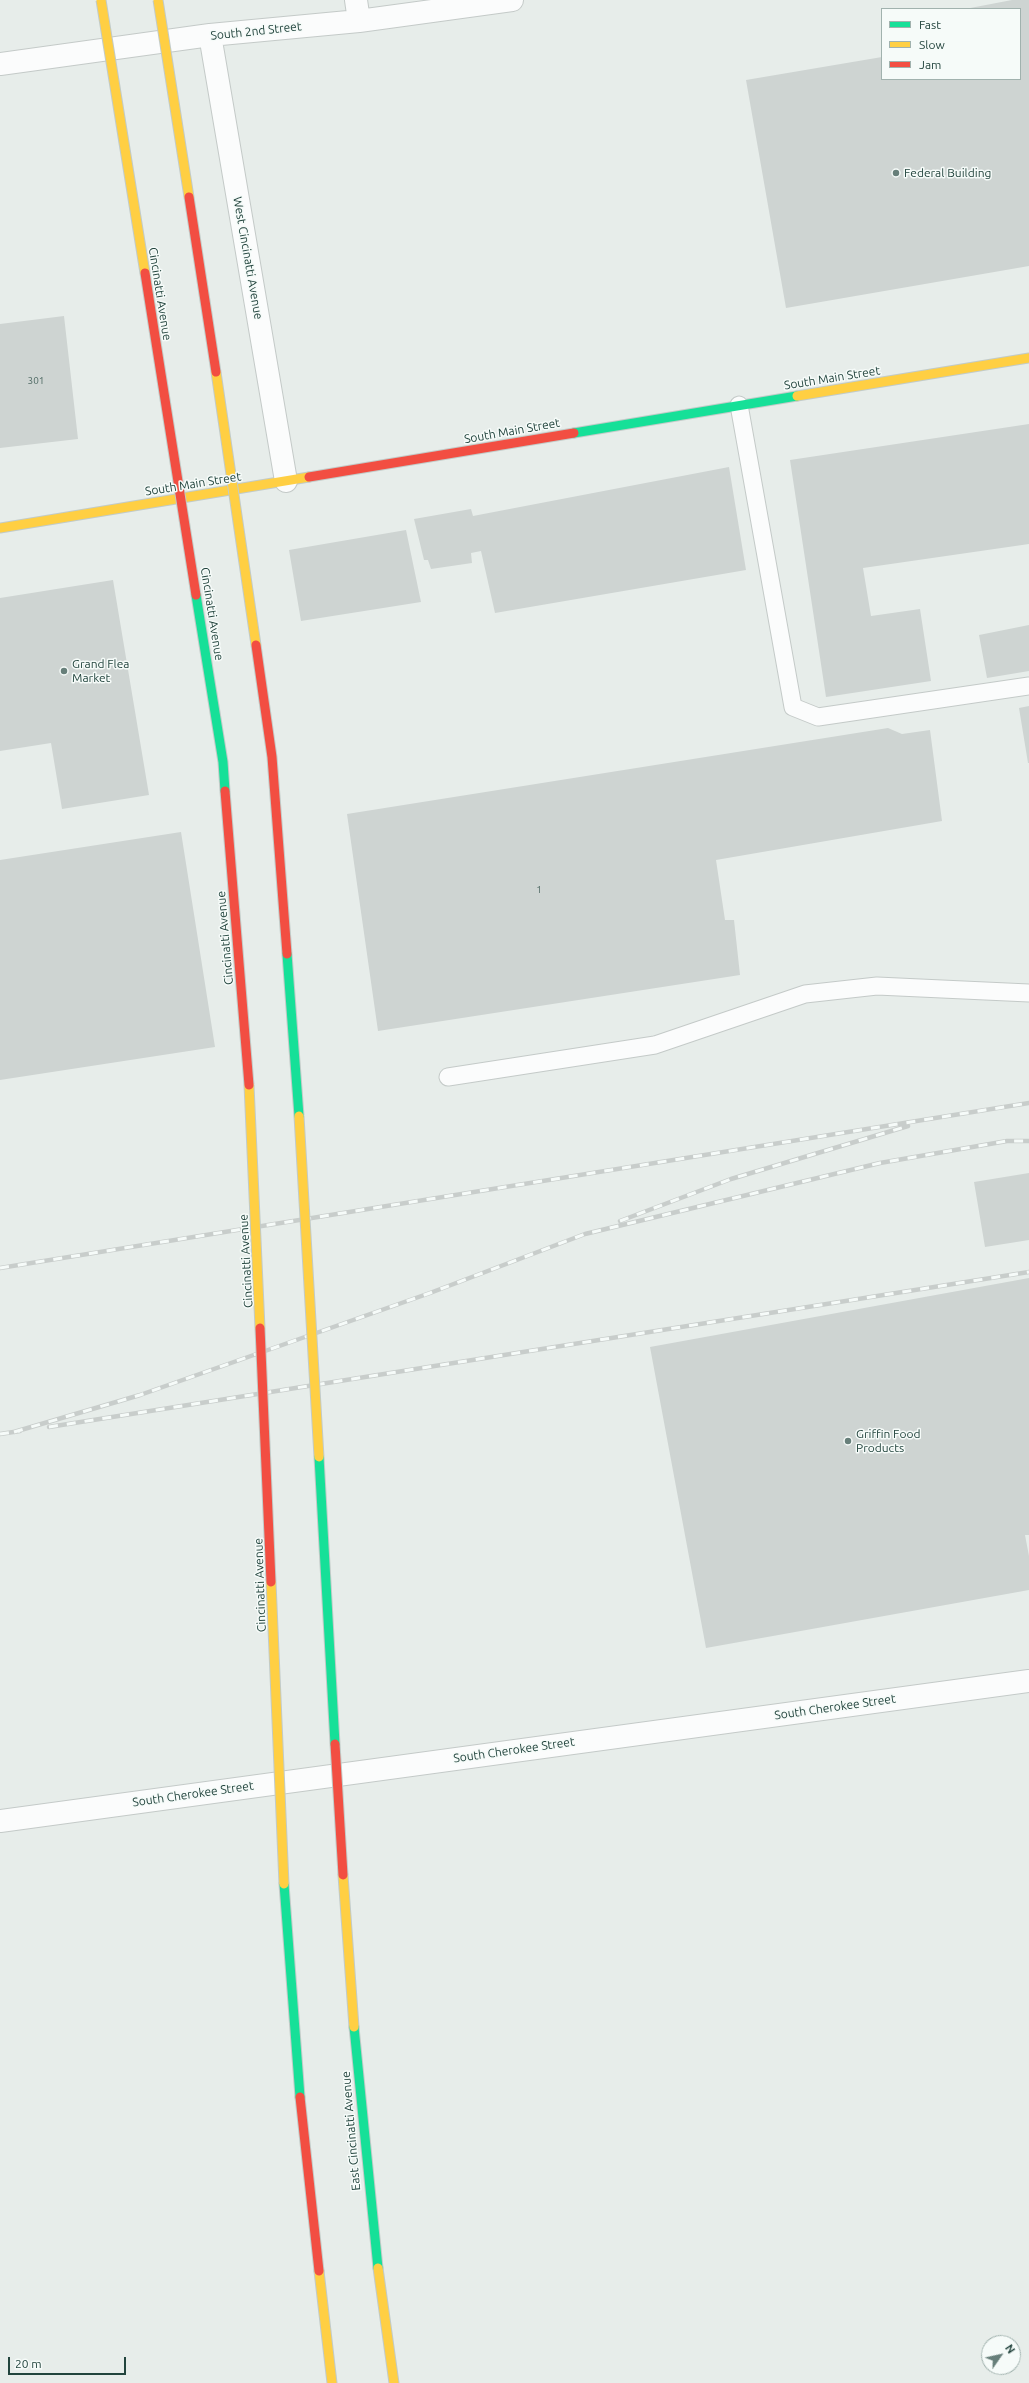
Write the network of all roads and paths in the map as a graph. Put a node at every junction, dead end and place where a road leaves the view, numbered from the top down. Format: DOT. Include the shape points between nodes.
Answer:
graph roads {
  1 [pos="101,0"];
  2 [pos="158,0"];
  3 [pos="512,0"];
  4 [pos="358,10"];
  5 [pos="210,35"];
  6 [pos="0,64"];
  7 [pos="1029,358"];
  8 [pos="739,405"];
  9 [pos="286,481"];
  10 [pos="0,528"];
  11 [pos="1029,686"];
  12 [pos="1029,993"];
  13 [pos="448,1077"];
  14 [pos="1029,1681"];
  15 [pos="0,1821"];
  16 [pos="332,2383"];
  17 [pos="394,2383"];
  1 -- 16 [label="street, Cincinatti Avenue, bridge" via="224,762 251,1107 284,1884 303,2136"];
  2 -- 17 [label="street, East Cincinatti Avenue, bridge" via="242,541 272,757 298,1097 343,1875 365,2160 382,2314"];
  3 -- 4 [label="street, South 2nd Street"];
  4 -- 5 [label="street, South 2nd Street"];
  5 -- 6 [label="street, South 2nd Street"];
  5 -- 9 [label="street, West Cincinatti Avenue"];
  7 -- 8 [label="street, South Main Street"];
  8 -- 9 [label="street, South Main Street"];
  8 -- 11 [label="lane" via="793,707 818,717"];
  9 -- 10 [label="street, South Main Street"];
  12 -- 13 [label="lane" via="876,986 805,994 655,1045"];
  14 -- 15 [label="street, South Cherokee Street"];
}
